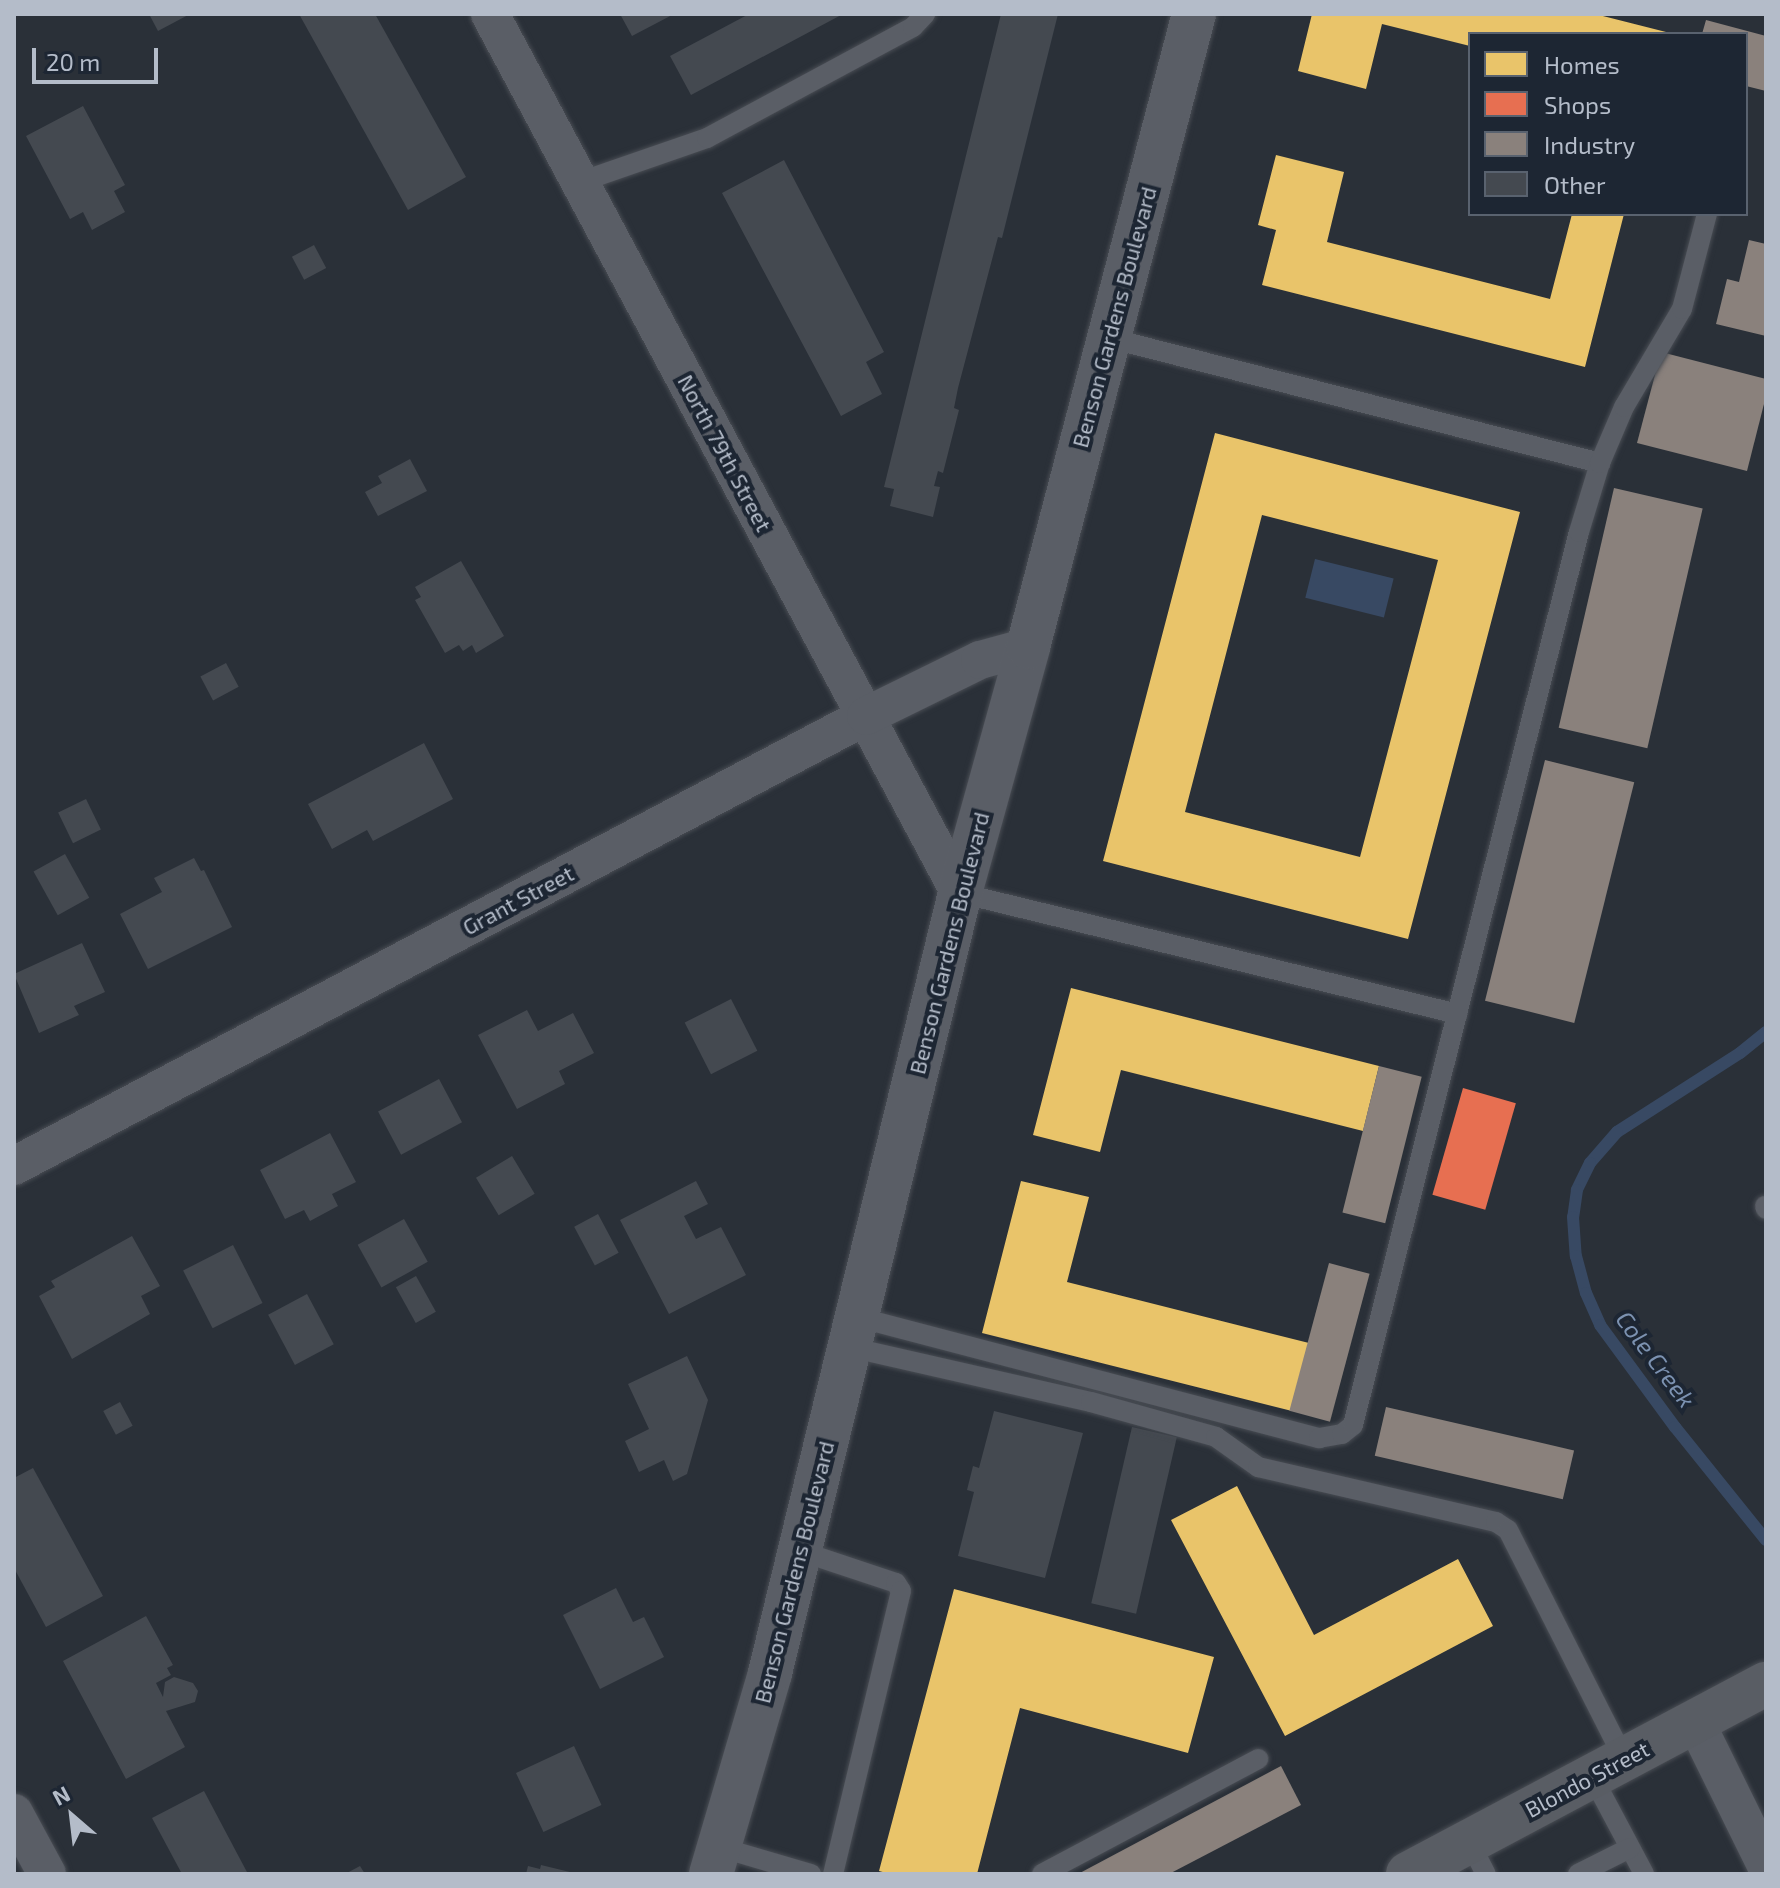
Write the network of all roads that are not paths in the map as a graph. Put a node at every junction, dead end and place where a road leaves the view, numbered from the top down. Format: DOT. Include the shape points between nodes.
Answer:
graph roads {
  1 [pos="490,14"];
  2 [pos="925,14"];
  3 [pos="1194,14"];
  4 [pos="580,182"];
  5 [pos="1706,216"];
  6 [pos="1109,338"];
  7 [pos="1600,463"];
  8 [pos="1028,647"];
  9 [pos="866,716"];
  10 [pos="960,893"];
  11 [pos="1458,1014"];
  12 [pos="14,1166"];
  13 [pos="853,1332"];
  14 [pos="800,1551"];
  15 [pos="1760,1686"];
  16 [pos="1695,1721"];
  17 [pos="1258,1759"];
  18 [pos="1608,1768"];
  19 [pos="14,1813"];
  20 [pos="1630,1848"];
  21 [pos="1478,1858"];
  22 [pos="715,1860"];
  23 [pos="1766,1865"];
  24 [pos="47,1874"];
  25 [pos="811,1874"];
  26 [pos="833,1874"];
  27 [pos="1042,1874"];
  28 [pos="1408,1874"];
  29 [pos="1578,1874"];
  30 [pos="1644,1874"];
  1 -- 4 [label="street, North 79th Street"];
  2 -- 4 [label="lane" via="913,27 707,138"];
  3 -- 6 [label="street, Benson Gardens Boulevard"];
  4 -- 9 [label="street, North 79th Street"];
  5 -- 7 [label="lane" via="1682,309 1636,383"];
  6 -- 7 [label="lane"];
  6 -- 8 [label="street, Benson Gardens Boulevard"];
  7 -- 11 [label="lane"];
  8 -- 9 [label="street, Grant Street" via="980,660"];
  8 -- 10 [label="street, Benson Gardens Boulevard"];
  9 -- 10 [label="street, North 79th Street"];
  9 -- 12 [label="street, Grant Street"];
  10 -- 11 [label="lane"];
  10 -- 13 [label="street, Benson Gardens Boulevard"];
  11 -- 13 [label="lane" via="1358,1414 1342,1434 1307,1435"];
  13 -- 14 [label="street, Benson Gardens Boulevard"];
  13 -- 18 [label="lane" via="1216,1437 1258,1467 1496,1522 1508,1530"];
  14 -- 22 [label="street, Benson Gardens Boulevard"];
  14 -- 26 [label="lane" via="896,1583 901,1591"];
  15 -- 16 [label="main road, Blondo Street"];
  16 -- 18 [label="main road, Blondo Street"];
  16 -- 23 [label="street"];
  17 -- 27 [label="lane"];
  18 -- 20 [label="lane"];
  18 -- 21 [label="main road, Blondo Street"];
  19 -- 24 [label="street"];
  20 -- 29 [label="lane"];
  20 -- 30 [label="lane"];
  21 -- 28 [label="main road, Blondo Street"];
  22 -- 25 [label="lane"];
}
